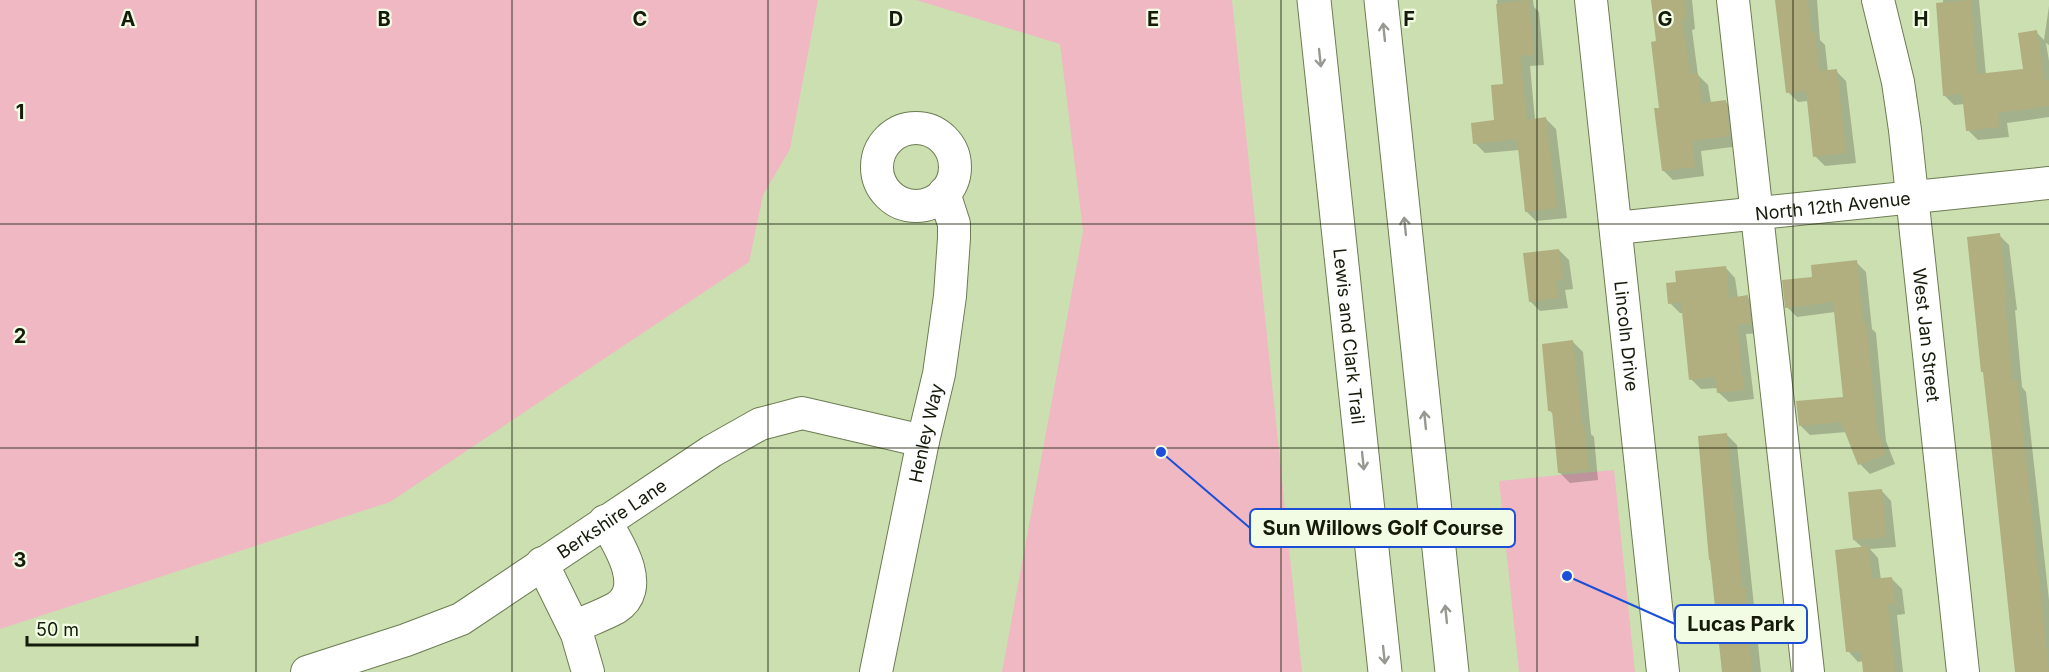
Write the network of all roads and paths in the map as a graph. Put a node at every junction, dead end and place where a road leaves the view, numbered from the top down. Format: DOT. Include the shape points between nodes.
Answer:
graph roads {
  1 [pos="1314,0"];
  2 [pos="1381,0"];
  3 [pos="1591,0"];
  4 [pos="1733,0"];
  5 [pos="1878,0"];
  6 [pos="2049,183"];
  7 [pos="944,194"];
  8 [pos="1912,197"];
  9 [pos="1758,213"];
  10 [pos="1616,228"];
  11 [pos="923,441"];
  12 [pos="605,521"];
  13 [pos="542,563"];
  14 [pos="574,627"];
  15 [pos="307,672"];
  16 [pos="588,672"];
  17 [pos="876,672"];
  18 [pos="1385,672"];
  19 [pos="1452,672"];
  20 [pos="1662,672"];
  21 [pos="1808,672"];
  22 [pos="1963,672"];
  1 -- 18 [label="highway, Lewis and Clark Trail, one-way"];
  19 -- 2 [label="highway, one-way"];
  3 -- 10 [label="street, Lincoln Drive"];
  4 -- 9 [label="street"];
  5 -- 8 [label="street, West Jan Street" via="1898,82"];
  6 -- 8 [label="street, North 12th Avenue"];
  7 -- 11 [label="street, Henley Way" via="954,224 950,296 939,374"];
  8 -- 9 [label="street, North 12th Avenue"];
  8 -- 22 [label="street, West Jan Street"];
  9 -- 10 [label="street, North 12th Avenue"];
  9 -- 21 [label="street"];
  10 -- 20 [label="street, Lincoln Drive"];
  11 -- 12 [label="street, Berkshire Lane" via="802,413 782,416 712,450"];
  11 -- 17 [label="street, Henley Way"];
  12 -- 13 [label="street, Berkshire Lane"];
  12 -- 14 [label="street" via="625,556 629,591 617,607"];
  13 -- 14 [label="street"];
  13 -- 15 [label="street, Berkshire Lane" via="461,619"];
  14 -- 16 [label="street"];
}
